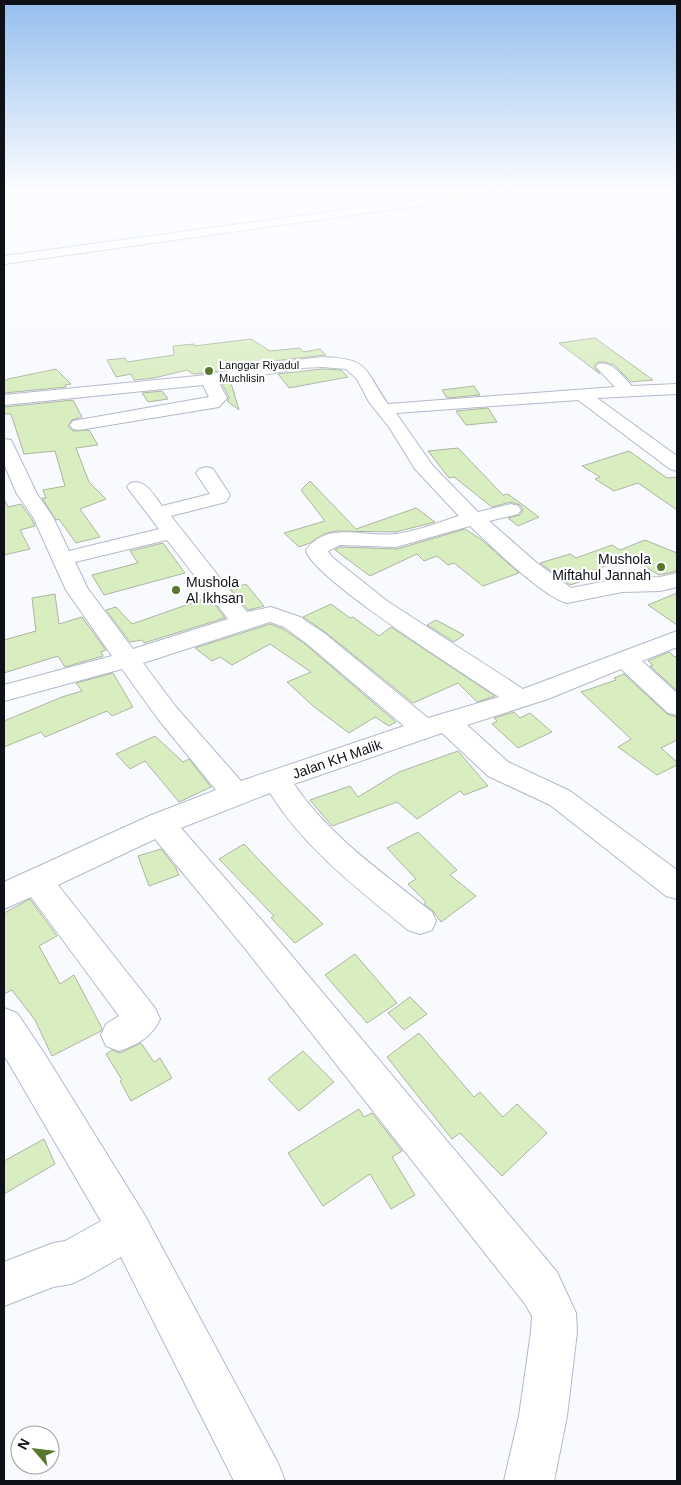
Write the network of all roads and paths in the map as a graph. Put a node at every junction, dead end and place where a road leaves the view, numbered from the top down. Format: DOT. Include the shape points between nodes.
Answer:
graph roads {
  1 [pos="604,366"];
  2 [pos="209,380"];
  3 [pos="677,389"];
  4 [pos="628,391"];
  5 [pos="582,395"];
  6 [pos="4,400"];
  7 [pos="384,410"];
  8 [pos="79,425"];
  9 [pos="4,444"];
  10 [pos="677,464"];
  11 [pos="206,473"];
  12 [pos="137,487"];
  13 [pos="511,510"];
  14 [pos="158,513"];
  15 [pos="475,518"];
  16 [pos="174,532"];
  17 [pos="62,558"];
  18 [pos="677,580"];
  19 [pos="246,622"];
  20 [pos="677,638"];
  21 [pos="129,659"];
  22 [pos="625,659"];
  23 [pos="4,693"];
  24 [pos="520,699"];
  25 [pos="677,707"];
  26 [pos="435,725"];
  27 [pos="276,780"];
  28 [pos="235,794"];
  29 [pos="160,824"];
  30 [pos="37,881"];
  31 [pos="677,887"];
  32 [pos="4,896"];
  33 [pos="420,921"];
  34 [pos="4,1024"];
  35 [pos="119,1034"];
  36 [pos="130,1229"];
  37 [pos="4,1284"];
  38 [pos="260,1481"];
  39 [pos="529,1481"];
  1 -- 4 [label="street"];
  2 -- 6 [label="street" via="83,389"];
  2 -- 7 [label="street" via="314,362 338,362 353,367 369,381"];
  2 -- 8 [label="street" via="218,398 213,403"];
  3 -- 4 [label="street"];
  4 -- 5 [label="street"];
  5 -- 7 [label="street"];
  5 -- 10 [label="street"];
  7 -- 15 [label="street" via="425,469"];
  9 -- 17 [label="street"];
  11 -- 14 [label="street" via="220,496 218,498"];
  12 -- 14 [label="street"];
  13 -- 15 [label="street"];
  14 -- 16 [label="street"];
  15 -- 18 [label="street" via="530,570 568,596 622,585"];
  15 -- 24 [label="street" via="402,540 332,541 319,547 318,556 379,606"];
  16 -- 17 [label="street"];
  16 -- 19 [label="street" via="236,614"];
  17 -- 21 [label="street" via="77,590"];
  19 -- 21 [label="street"];
  19 -- 26 [label="street" via="271,614 292,622"];
  20 -- 22 [label="street, Jalan KH Malik"];
  21 -- 23 [label="street"];
  21 -- 28 [label="street" via="167,713"];
  22 -- 24 [label="street, Jalan KH Malik"];
  22 -- 25 [label="street"];
  24 -- 26 [label="street, Jalan KH Malik"];
  26 -- 27 [label="street, Jalan KH Malik"];
  26 -- 31 [label="street" via="498,769 560,798"];
  27 -- 28 [label="street, Jalan KH Malik"];
  27 -- 33 [label="street" via="287,798 345,861"];
  28 -- 29 [label="street, Jalan KH Malik"];
  29 -- 30 [label="street, Jalan KH Malik"];
  29 -- 39 [label="street" via="259,940 541,1288 554,1313 554,1332 543,1416"];
  30 -- 32 [label="street, Jalan KH Malik"];
  30 -- 35 [label="street" via="142,1019"];
  34 -- 36 [label="street"];
  36 -- 37 [label="street" via="71,1262 53,1265"];
  36 -- 38 [label="street"];
}
